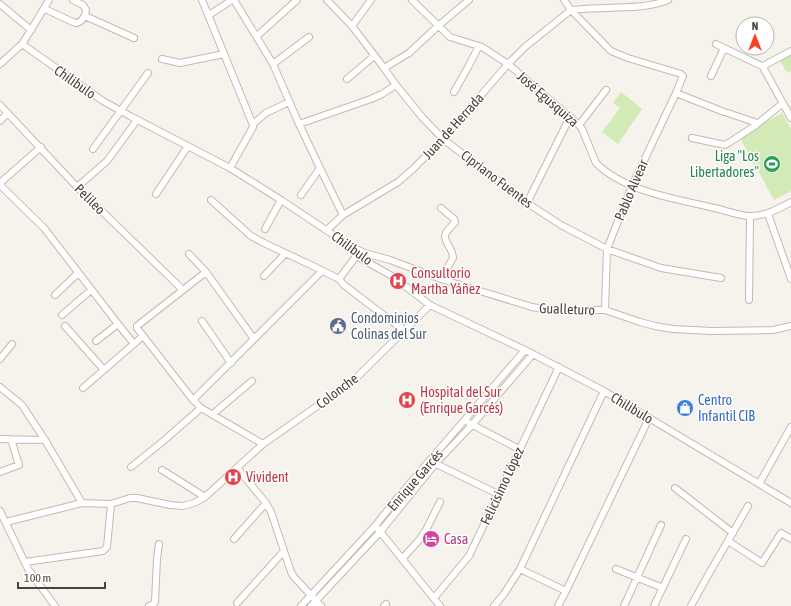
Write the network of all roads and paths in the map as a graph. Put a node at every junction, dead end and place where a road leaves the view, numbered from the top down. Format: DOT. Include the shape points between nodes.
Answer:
graph roads {
  1 [pos="49,0"];
  2 [pos="73,0"];
  3 [pos="202,0"];
  4 [pos="233,0"];
  5 [pos="297,0"];
  6 [pos="327,0"];
  7 [pos="371,0"];
  8 [pos="412,0"];
  9 [pos="564,0"];
  10 [pos="668,0"];
  11 [pos="466,1"];
  12 [pos="0,4"];
  13 [pos="45,9"];
  14 [pos="571,10"];
  15 [pos="209,15"];
  16 [pos="85,16"];
  17 [pos="352,26"];
  18 [pos="438,26"];
  19 [pos="32,30"];
  20 [pos="257,36"];
  21 [pos="309,37"];
  22 [pos="134,38"];
  23 [pos="22,44"];
  24 [pos="716,44"];
  25 [pos="479,46"];
  26 [pos="724,48"];
  27 [pos="791,51"];
  28 [pos="224,54"];
  29 [pos="374,56"];
  30 [pos="162,59"];
  31 [pos="0,64"];
  32 [pos="273,64"];
  33 [pos="508,64"];
  34 [pos="384,68"];
  35 [pos="764,68"];
  36 [pos="148,73"];
  37 [pos="711,76"];
  38 [pos="348,79"];
  39 [pos="396,85"];
  40 [pos="606,90"];
  41 [pos="454,92"];
  42 [pos="676,94"];
  43 [pos="289,102"];
  44 [pos="783,103"];
  45 [pos="0,105"];
  46 [pos="120,111"];
  47 [pos="8,113"];
  48 [pos="570,117"];
  49 [pos="791,118"];
  50 [pos="137,120"];
  51 [pos="0,121"];
  52 [pos="757,123"];
  53 [pos="253,124"];
  54 [pos="299,124"];
  55 [pos="579,124"];
  56 [pos="444,138"];
  57 [pos="692,138"];
  58 [pos="188,146"];
  59 [pos="41,147"];
  60 [pos="93,149"];
  61 [pos="230,168"];
  62 [pos="320,168"];
  63 [pos="0,184"];
  64 [pos="632,186"];
  65 [pos="77,187"];
  66 [pos="156,194"];
  67 [pos="301,194"];
  68 [pos="211,200"];
  69 [pos="281,200"];
  70 [pos="791,202"];
  71 [pos="526,203"];
  72 [pos="441,208"];
  73 [pos="768,214"];
  74 [pos="343,215"];
  75 [pos="750,217"];
  76 [pos="265,229"];
  77 [pos="327,230"];
  78 [pos="350,246"];
  79 [pos="607,249"];
  80 [pos="189,254"];
  81 [pos="286,254"];
  82 [pos="357,255"];
  83 [pos="322,271"];
  84 [pos="206,272"];
  85 [pos="78,273"];
  86 [pos="264,276"];
  87 [pos="721,278"];
  88 [pos="339,279"];
  89 [pos="441,279"];
  90 [pos="791,279"];
  91 [pos="91,290"];
  92 [pos="183,290"];
  93 [pos="54,295"];
  94 [pos="749,300"];
  95 [pos="430,305"];
  96 [pos="605,310"];
  97 [pos="62,315"];
  98 [pos="202,321"];
  99 [pos="118,324"];
  100 [pos="65,326"];
  101 [pos="791,326"];
  102 [pos="404,330"];
  103 [pos="144,336"];
  104 [pos="254,339"];
  105 [pos="96,341"];
  106 [pos="12,344"];
  107 [pos="134,344"];
  108 [pos="525,350"];
  109 [pos="533,354"];
  110 [pos="0,359"];
  111 [pos="230,363"];
  112 [pos="559,367"];
  113 [pos="104,370"];
  114 [pos="252,381"];
  115 [pos="0,387"];
  116 [pos="83,388"];
  117 [pos="604,391"];
  118 [pos="194,400"];
  119 [pos="201,408"];
  120 [pos="213,414"];
  121 [pos="649,418"];
  122 [pos="465,421"];
  123 [pos="472,425"];
  124 [pos="791,427"];
  125 [pos="0,439"];
  126 [pos="11,439"];
  127 [pos="45,440"];
  128 [pos="263,444"];
  129 [pos="519,449"];
  130 [pos="433,462"];
  131 [pos="131,467"];
  132 [pos="237,468"];
  133 [pos="162,470"];
  134 [pos="0,472"];
  135 [pos="760,484"];
  136 [pos="675,488"];
  137 [pos="498,494"];
  138 [pos="204,497"];
  139 [pos="440,502"];
  140 [pos="82,503"];
  141 [pos="266,503"];
  142 [pos="791,503"];
  143 [pos="111,504"];
  144 [pos="748,506"];
  145 [pos="0,511"];
  146 [pos="6,522"];
  147 [pos="661,525"];
  148 [pos="376,526"];
  149 [pos="380,532"];
  150 [pos="733,532"];
  151 [pos="234,539"];
  152 [pos="686,539"];
  153 [pos="791,539"];
  154 [pos="728,541"];
  155 [pos="159,544"];
  156 [pos="284,551"];
  157 [pos="402,559"];
  158 [pos="24,562"];
  159 [pos="520,569"];
  160 [pos="616,569"];
  161 [pos="663,588"];
  162 [pos="566,591"];
  163 [pos="311,595"];
  164 [pos="434,598"];
  165 [pos="316,600"];
  166 [pos="237,603"];
  167 [pos="55,606"];
  168 [pos="148,606"];
  169 [pos="301,606"];
  170 [pos="311,606"];
  171 [pos="321,606"];
  172 [pos="440,606"];
  173 [pos="494,606"];
  174 [pos="558,606"];
  175 [pos="624,606"];
  176 [pos="654,606"];
  177 [pos="691,606"];
  1 -- 13 [label="street"];
  2 -- 16 [label="street" via="84,6"];
  3 -- 15 [label="street"];
  4 -- 15 [label="street"];
  4 -- 20 [label="street"];
  5 -- 20 [label="street"];
  6 -- 17 [label="street, Cipriano Fuentes"];
  7 -- 17 [label="street"];
  8 -- 18 [label="street, José Egusquiza"];
  9 -- 14 [label="street"];
  10 -- 14 [label="street" via="634,7"];
  11 -- 18 [label="street"];
  12 -- 19 [label="street"];
  13 -- 16 [label="street" via="75,23 80,22"];
  13 -- 19 [label="street"];
  14 -- 33 [label="street, Juan de Herrada"];
  14 -- 42 [label="street, Pablo Alvear" via="611,51 681,74 683,76"];
  15 -- 28 [label="street"];
  16 -- 22 [label="street"];
  17 -- 29 [label="street, Cipriano Fuentes"];
  18 -- 25 [label="street, José Egusquiza" via="452,38"];
  18 -- 34 [label="street" via="410,53"];
  19 -- 23 [label="street"];
  20 -- 32 [label="street"];
  21 -- 32 [label="street"];
  23 -- 31 [label="street"];
  23 -- 46 [label="street, Chilibulo"];
  24 -- 26 [label="street"];
  25 -- 33 [label="street, José Egusquiza"];
  25 -- 41 [label="street"];
  26 -- 35 [label="street"];
  26 -- 37 [label="street"];
  27 -- 35 [label="street" via="765,65"];
  28 -- 30 [label="street" via="180,63"];
  28 -- 53 [label="street"];
  29 -- 34 [label="street, Cipriano Fuentes"];
  29 -- 38 [label="street"];
  32 -- 43 [label="street"];
  33 -- 48 [label="street, José Egusquiza"];
  33 -- 56 [label="street, Juan de Herrada"];
  34 -- 39 [label="street, Cipriano Fuentes"];
  35 -- 44 [label="street"];
  36 -- 46 [label="street"];
  39 -- 54 [label="street" via="371,99"];
  39 -- 56 [label="street, Cipriano Fuentes" via="422,117"];
  40 -- 55 [label="street"];
  42 -- 52 [label="street"];
  42 -- 64 [label="street, Pablo Alvear"];
  43 -- 53 [label="street" via="266,113"];
  43 -- 54 [label="street"];
  44 -- 49 [label="street"];
  44 -- 52 [label="street"];
  45 -- 47 [label="street, Pelileo"];
  46 -- 50 [label="street, Chilibulo"];
  46 -- 60 [label="street"];
  47 -- 51 [label="street"];
  47 -- 59 [label="street, Pelileo"];
  48 -- 55 [label="street, José Egusquiza"];
  48 -- 71 [label="street"];
  50 -- 58 [label="street, Chilibulo"];
  50 -- 65 [label="street" via="107,161"];
  52 -- 57 [label="street" via="725,145"];
  53 -- 61 [label="street"];
  54 -- 62 [label="street"];
  55 -- 64 [label="street, José Egusquiza" via="596,163"];
  56 -- 71 [label="street, Cipriano Fuentes"];
  56 -- 74 [label="street, Juan de Herrada" via="398,182"];
  58 -- 61 [label="street, Chilibulo"];
  58 -- 66 [label="street"];
  59 -- 63 [label="street"];
  59 -- 65 [label="street, Pelileo"];
  61 -- 69 [label="street, Chilibulo"];
  62 -- 67 [label="street"];
  62 -- 74 [label="street"];
  63 -- 85 [label="street" via="44,228"];
  64 -- 75 [label="street, José Egusquiza"];
  64 -- 79 [label="street, Pablo Alvear"];
  65 -- 92 [label="street, Pelileo"];
  68 -- 81 [label="street" via="251,236"];
  69 -- 76 [label="street"];
  69 -- 77 [label="street, Chilibulo"];
  70 -- 73 [label="street, José Egusquiza"];
  71 -- 79 [label="street, Cipriano Fuentes"];
  72 -- 89 [label="street" via="452,216 455,222 445,237 454,258"];
  73 -- 75 [label="street, José Egusquiza"];
  73 -- 90 [label="street"];
  74 -- 77 [label="street, Juan de Herrada"];
  75 -- 94 [label="street"];
  77 -- 78 [label="street, Chilibulo"];
  78 -- 82 [label="street, Chilibulo"];
  78 -- 89 [label="street, Gualleturo"];
  79 -- 87 [label="street, Cipriano Fuentes" via="661,268"];
  79 -- 96 [label="street, Pablo Alvear"];
  80 -- 84 [label="street"];
  81 -- 83 [label="street"];
  81 -- 86 [label="street"];
  82 -- 88 [label="street"];
  82 -- 95 [label="street, Chilibulo" via="392,276"];
  83 -- 88 [label="street"];
  83 -- 104 [label="street"];
  84 -- 92 [label="street"];
  84 -- 104 [label="street"];
  85 -- 91 [label="street"];
  85 -- 93 [label="street"];
  88 -- 102 [label="street"];
  89 -- 96 [label="street, Gualleturo" via="532,307 550,310"];
  91 -- 97 [label="street"];
  91 -- 99 [label="street"];
  92 -- 103 [label="street" via="138,326"];
  95 -- 102 [label="street, Colonche"];
  95 -- 108 [label="street, Chilibulo"];
  96 -- 101 [label="street, Gualleturo" via="645,324 673,329 712,332 773,330"];
  98 -- 111 [label="street"];
  99 -- 105 [label="street"];
  99 -- 107 [label="street"];
  100 -- 113 [label="street"];
  102 -- 128 [label="street, Colonche" via="353,381"];
  103 -- 107 [label="street"];
  103 -- 118 [label="street"];
  104 -- 111 [label="street"];
  106 -- 110 [label="street"];
  107 -- 113 [label="street"];
  108 -- 109 [label="street, Chilibulo"];
  108 -- 122 [label="street, Enrique Garcés"];
  109 -- 112 [label="street, Chilibulo"];
  109 -- 123 [label="street, Enrique Garcés"];
  111 -- 118 [label="street"];
  112 -- 117 [label="street, Chilibulo"];
  112 -- 129 [label="street, Felicísimo López"];
  113 -- 116 [label="street"];
  114 -- 120 [label="street"];
  115 -- 127 [label="street" via="22,405"];
  117 -- 121 [label="street, Chilibulo"];
  117 -- 159 [label="street"];
  118 -- 119 [label="street"];
  119 -- 120 [label="street"];
  119 -- 131 [label="street"];
  120 -- 128 [label="street"];
  121 -- 135 [label="street, Chilibulo"];
  121 -- 162 [label="street"];
  122 -- 123 [label="street"];
  122 -- 130 [label="street, Enrique Garcés"];
  123 -- 129 [label="street"];
  123 -- 130 [label="street, Enrique Garcés"];
  124 -- 135 [label="street"];
  125 -- 126 [label="street"];
  126 -- 127 [label="street"];
  126 -- 134 [label="street" via="19,465"];
  127 -- 140 [label="street"];
  128 -- 132 [label="street, Colonche"];
  129 -- 137 [label="street, Felicísimo López"];
  130 -- 137 [label="street"];
  130 -- 148 [label="street, Enrique Garcés" via="399,496"];
  130 -- 149 [label="street, Enrique Garcés"];
  132 -- 138 [label="street, Colonche"];
  132 -- 141 [label="street"];
  133 -- 138 [label="street"];
  135 -- 142 [label="street, Chilibulo"];
  136 -- 150 [label="street"];
  137 -- 164 [label="street, Felicísimo López" via="469,556"];
  138 -- 143 [label="street, Colonche" via="182,506 137,498"];
  139 -- 157 [label="street" via="420,539"];
  140 -- 143 [label="street, Colonche"];
  140 -- 146 [label="street, Colonche"];
  141 -- 151 [label="street"];
  141 -- 156 [label="street"];
  143 -- 158 [label="street" via="105,549"];
  144 -- 150 [label="street"];
  145 -- 146 [label="street"];
  146 -- 158 [label="street"];
  147 -- 175 [label="street"];
  148 -- 149 [label="street"];
  148 -- 163 [label="street, Enrique Garcés"];
  149 -- 157 [label="street"];
  149 -- 165 [label="street, Enrique Garcés"];
  150 -- 154 [label="street"];
  152 -- 161 [label="street"];
  153 -- 154 [label="street" via="781,533 762,563"];
  154 -- 177 [label="street"];
  155 -- 168 [label="street" via="155,602"];
  156 -- 163 [label="street" via="294,577"];
  156 -- 166 [label="street"];
  157 -- 164 [label="street"];
  158 -- 167 [label="street"];
  159 -- 162 [label="street"];
  159 -- 173 [label="street"];
  160 -- 161 [label="street"];
  161 -- 176 [label="street"];
  162 -- 174 [label="street"];
  163 -- 165 [label="street"];
  163 -- 169 [label="street, Enrique Garcés"];
  164 -- 172 [label="street"];
  165 -- 170 [label="street, Enrique Garcés"];
  165 -- 171 [label="street"];
}
